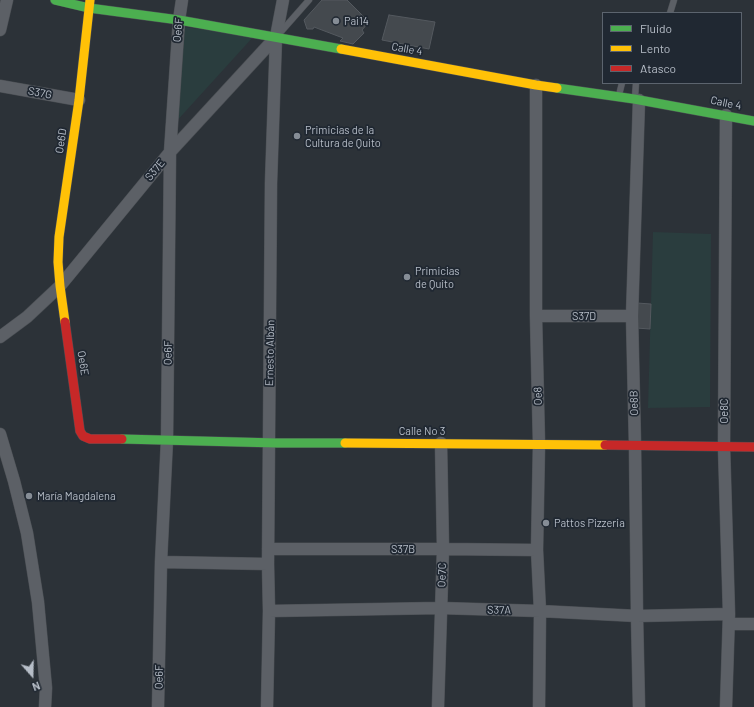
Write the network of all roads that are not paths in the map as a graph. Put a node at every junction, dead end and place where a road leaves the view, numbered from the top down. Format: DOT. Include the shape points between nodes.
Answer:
graph roads {
  1 [pos="7,0"];
  2 [pos="55,0"];
  3 [pos="182,0"];
  4 [pos="283,0"];
  5 [pos="309,0"];
  6 [pos="674,0"];
  7 [pos="90,4"];
  8 [pos="670,12"];
  9 [pos="179,20"];
  10 [pos="0,30"];
  11 [pos="276,37"];
  12 [pos="622,84"];
  13 [pos="636,84"];
  14 [pos="536,85"];
  15 [pos="0,86"];
  16 [pos="619,96"];
  17 [pos="637,99"];
  18 [pos="79,100"];
  19 [pos="726,115"];
  20 [pos="754,121"];
  21 [pos="170,152"];
  22 [pos="60,286"];
  23 [pos="536,316"];
  24 [pos="632,316"];
  25 [pos="0,337"];
  26 [pos="0,434"];
  27 [pos="90,439"];
  28 [pos="167,440"];
  29 [pos="269,442"];
  30 [pos="441,443"];
  31 [pos="539,444"];
  32 [pos="635,445"];
  33 [pos="724,447"];
  34 [pos="754,447"];
  35 [pos="268,549"];
  36 [pos="443,549"];
  37 [pos="537,550"];
  38 [pos="162,562"];
  39 [pos="268,564"];
  40 [pos="440,608"];
  41 [pos="269,611"];
  42 [pos="540,611"];
  43 [pos="637,616"];
  44 [pos="729,619"];
  45 [pos="754,624"];
  46 [pos="45,707"];
  47 [pos="158,707"];
  48 [pos="267,707"];
  49 [pos="438,707"];
  50 [pos="539,707"];
  51 [pos="639,707"];
  52 [pos="726,707"];
  1 -- 10 [label="street"];
  2 -- 7 [label="street, Calle 4"];
  3 -- 9 [label="street, Oe6F"];
  4 -- 11 [label="street, Ernesto Albán"];
  5 -- 11 [label="lane, S37E"];
  6 -- 8 [label="lane"];
  7 -- 9 [label="street, Calle 4"];
  7 -- 18 [label="street, Oe6D"];
  9 -- 11 [label="street, Calle 4"];
  9 -- 21 [label="street, Oe6F"];
  11 -- 14 [label="street, Calle 4"];
  11 -- 21 [label="street, S37E"];
  11 -- 29 [label="street, Ernesto Albán" via="271,183"];
  12 -- 16 [label="lane"];
  13 -- 17 [label="lane"];
  14 -- 16 [label="street, Calle 4"];
  14 -- 23 [label="street, Oe8"];
  15 -- 18 [label="street, S37G"];
  16 -- 17 [label="street, Calle 4"];
  17 -- 19 [label="street, Calle 4"];
  17 -- 24 [label="street, Oe8B"];
  18 -- 22 [label="street, Oe6D" via="59,237"];
  19 -- 20 [label="street, Calle 4"];
  19 -- 33 [label="street, Oe8C"];
  21 -- 22 [label="street, S37E"];
  21 -- 28 [label="street, Oe6F"];
  22 -- 25 [label="street, S37E" via="27,317"];
  22 -- 27 [label="street, Oe6E" via="80,431 83,436"];
  23 -- 24 [label="street, S37D"];
  23 -- 31 [label="street, Oe8"];
  24 -- 32 [label="street, Oe8B"];
  26 -- 46 [label="street" via="27,533 38,602 46,688"];
  27 -- 28 [label="street, Calle No 3"];
  28 -- 29 [label="street, Calle No 3"];
  28 -- 38 [label="street, Oe6F"];
  29 -- 30 [label="street, Calle No 3"];
  29 -- 35 [label="street, Ernesto Albán"];
  30 -- 31 [label="street, Calle No 3"];
  30 -- 36 [label="street, Oe7C"];
  31 -- 32 [label="street, Calle No 3"];
  31 -- 37 [label="street, Oe8"];
  32 -- 33 [label="street, Calle No 3"];
  32 -- 43 [label="street, Oe8B"];
  33 -- 34 [label="street, Calle No 3"];
  33 -- 44 [label="street, Oe8C"];
  35 -- 36 [label="street, S37B"];
  35 -- 39 [label="street, Ernesto Albán"];
  36 -- 37 [label="street, S37B"];
  36 -- 40 [label="street, Oe7C"];
  37 -- 42 [label="street, Oe8"];
  38 -- 39 [label="street"];
  38 -- 47 [label="street, Oe6F"];
  39 -- 41 [label="street, Ernesto Albán"];
  40 -- 41 [label="street, S37A"];
  40 -- 42 [label="street, S37A"];
  40 -- 49 [label="street, Oe7C"];
  41 -- 48 [label="street, Ernesto Albán"];
  42 -- 43 [label="street, S37A"];
  42 -- 50 [label="street, Oe8"];
  43 -- 44 [label="street, S37A"];
  43 -- 51 [label="street, Oe8B"];
  44 -- 45 [label="street, S37A"];
  44 -- 52 [label="street, Oe8C"];
}
